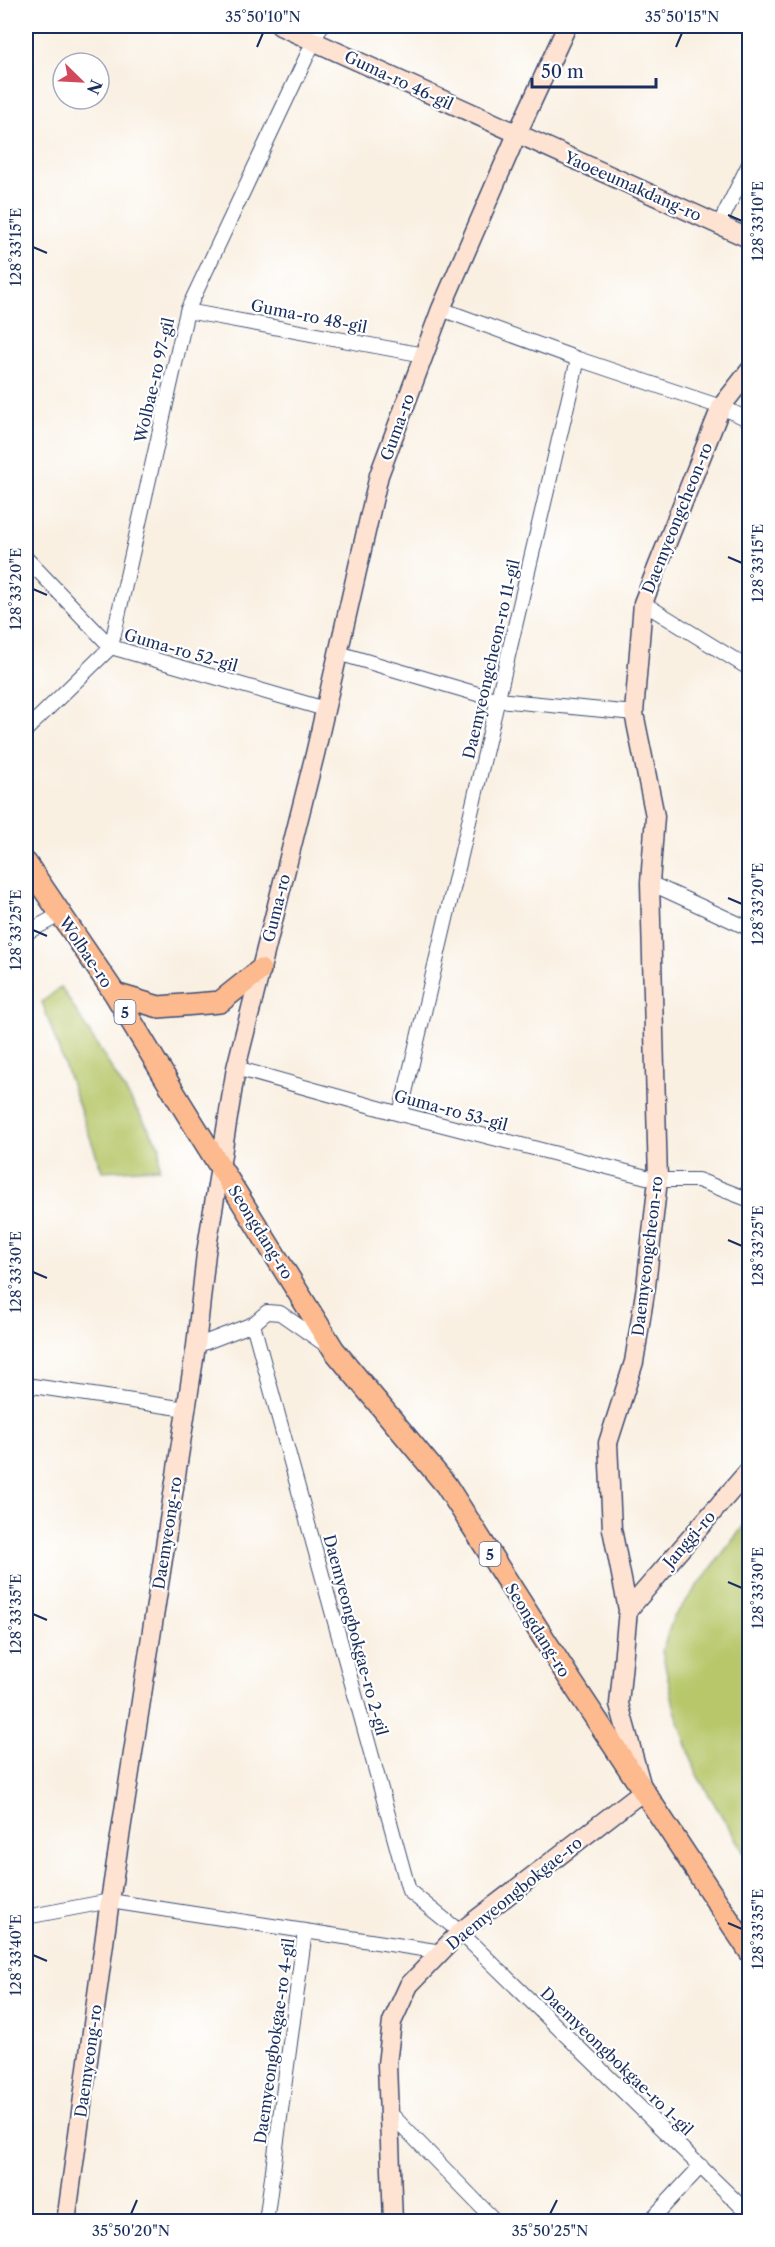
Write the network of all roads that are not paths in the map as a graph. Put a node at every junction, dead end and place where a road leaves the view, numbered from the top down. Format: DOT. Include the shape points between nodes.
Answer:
graph roads {
  1 [pos="280,26"];
  2 [pos="567,26"];
  3 [pos="317,33"];
  4 [pos="517,134"];
  5 [pos="750,162"];
  6 [pos="719,225"];
  7 [pos="750,239"];
  8 [pos="441,309"];
  9 [pos="187,311"];
  10 [pos="424,355"];
  11 [pos="578,359"];
  12 [pos="750,370"];
  13 [pos="721,407"];
  14 [pos="750,420"];
  15 [pos="26,558"];
  16 [pos="643,603"];
  17 [pos="111,647"];
  18 [pos="338,653"];
  19 [pos="750,669"];
  20 [pos="498,700"];
  21 [pos="325,709"];
  22 [pos="634,713"];
  23 [pos="26,730"];
  24 [pos="26,863"];
  25 [pos="650,883"];
  26 [pos="61,914"];
  27 [pos="750,929"];
  28 [pos="26,933"];
  29 [pos="260,970"];
  30 [pos="115,994"];
  31 [pos="236,1068"];
  32 [pos="400,1114"];
  33 [pos="220,1165"];
  34 [pos="658,1180"];
  35 [pos="750,1200"];
  36 [pos="253,1324"];
  37 [pos="196,1346"];
  38 [pos="334,1350"];
  39 [pos="26,1385"];
  40 [pos="186,1409"];
  41 [pos="750,1469"];
  42 [pos="628,1610"];
  43 [pos="643,1791"];
  44 [pos="110,1901"];
  45 [pos="26,1917"];
  46 [pos="305,1931"];
  47 [pos="460,1932"];
  48 [pos="442,1952"];
  49 [pos="750,1952"];
  50 [pos="388,2111"];
  51 [pos="701,2166"];
  52 [pos="750,2215"];
  53 [pos="66,2222"];
  54 [pos="266,2222"];
  55 [pos="393,2222"];
  56 [pos="496,2222"];
  57 [pos="650,2222"];
  1 -- 3 [label="main road, Guma-ro 46-gil"];
  2 -- 4 [label="main road, Guma-ro"];
  3 -- 4 [label="main road, Guma-ro 46-gil"];
  3 -- 9 [label="street, Wolbae-ro 97-gil"];
  4 -- 6 [label="main road, Yaoeeumakdang-ro"];
  4 -- 8 [label="main road, Guma-ro"];
  5 -- 6 [label="street"];
  6 -- 7 [label="main road, Yaoeeumakdang-ro"];
  8 -- 10 [label="main road, Guma-ro"];
  8 -- 11 [label="street"];
  9 -- 10 [label="street, Guma-ro 48-gil"];
  9 -- 17 [label="street, Wolbae-ro 97-gil"];
  10 -- 18 [label="main road, Guma-ro" via="380,475"];
  11 -- 13 [label="street"];
  11 -- 20 [label="street, Daemyeongcheon-ro 11-gil"];
  12 -- 13 [label="main road, Daemyeongcheon-ro"];
  13 -- 14 [label="street"];
  13 -- 16 [label="main road, Daemyeongcheon-ro"];
  15 -- 17 [label="street, Guma-ro 52-gil"];
  16 -- 19 [label="street"];
  16 -- 22 [label="main road, Daemyeongcheon-ro"];
  17 -- 21 [label="street, Guma-ro 52-gil"];
  17 -- 23 [label="street"];
  18 -- 20 [label="street"];
  18 -- 21 [label="main road, Guma-ro"];
  20 -- 22 [label="street"];
  20 -- 32 [label="street, Daemyeongcheon-ro 11-gil"];
  21 -- 29 [label="main road, Guma-ro"];
  22 -- 25 [label="main road, Daemyeongcheon-ro" via="655,816"];
  24 -- 26 [label="main road, Wolbae-ro / 5"];
  25 -- 27 [label="street"];
  25 -- 34 [label="main road, Daemyeongcheon-ro"];
  26 -- 28 [label="street"];
  26 -- 30 [label="main road, Wolbae-ro / 5"];
  29 -- 30 [label="main road" via="220,1002 159,1007"];
  29 -- 31 [label="main road, Guma-ro"];
  30 -- 33 [label="main road, Wolbae-ro / 5"];
  31 -- 32 [label="street, Guma-ro 53-gil"];
  31 -- 33 [label="main road, Guma-ro"];
  32 -- 34 [label="street, Guma-ro 53-gil"];
  33 -- 37 [label="main road, Daemyeong-ro"];
  33 -- 38 [label="main road, Seongdang-ro / 5"];
  34 -- 35 [label="street, Guma-ro 53-gil" via="698,1180"];
  34 -- 42 [label="main road, Daemyeongcheon-ro" via="634,1362 608,1443 612,1529"];
  36 -- 37 [label="street"];
  36 -- 38 [label="street" via="267,1312 280,1313"];
  36 -- 47 [label="street, Daemyeongbokgae-ro 2-gil" via="410,1891"];
  37 -- 40 [label="main road, Daemyeong-ro"];
  38 -- 43 [label="main road, Seongdang-ro / 5" via="446,1485"];
  39 -- 40 [label="street"];
  40 -- 44 [label="main road, Daemyeong-ro"];
  41 -- 42 [label="main road, Janggi-ro"];
  42 -- 43 [label="main road, Daemyeongcheon-ro" via="619,1704"];
  43 -- 47 [label="main road, Daemyeongbokgae-ro"];
  43 -- 49 [label="main road, Seongdang-ro / 5"];
  44 -- 45 [label="street"];
  44 -- 46 [label="street"];
  44 -- 53 [label="main road, Daemyeong-ro"];
  46 -- 48 [label="street, Daemyeongbokgae-ro 4-gil"];
  46 -- 54 [label="street, Daemyeongbokgae-ro 4-gil"];
  47 -- 48 [label="main road, Daemyeongbokgae-ro"];
  47 -- 51 [label="street, Daemyeongbokgae-ro 1-gil"];
  48 -- 50 [label="main road, Daemyeongbokgae-ro" via="409,1985 392,2022 387,2064"];
  50 -- 55 [label="main road, Daemyeongbokgae-ro"];
  50 -- 56 [label="street"];
  51 -- 52 [label="street, Daemyeongbokgae-ro 1-gil"];
  51 -- 57 [label="street"];
}
